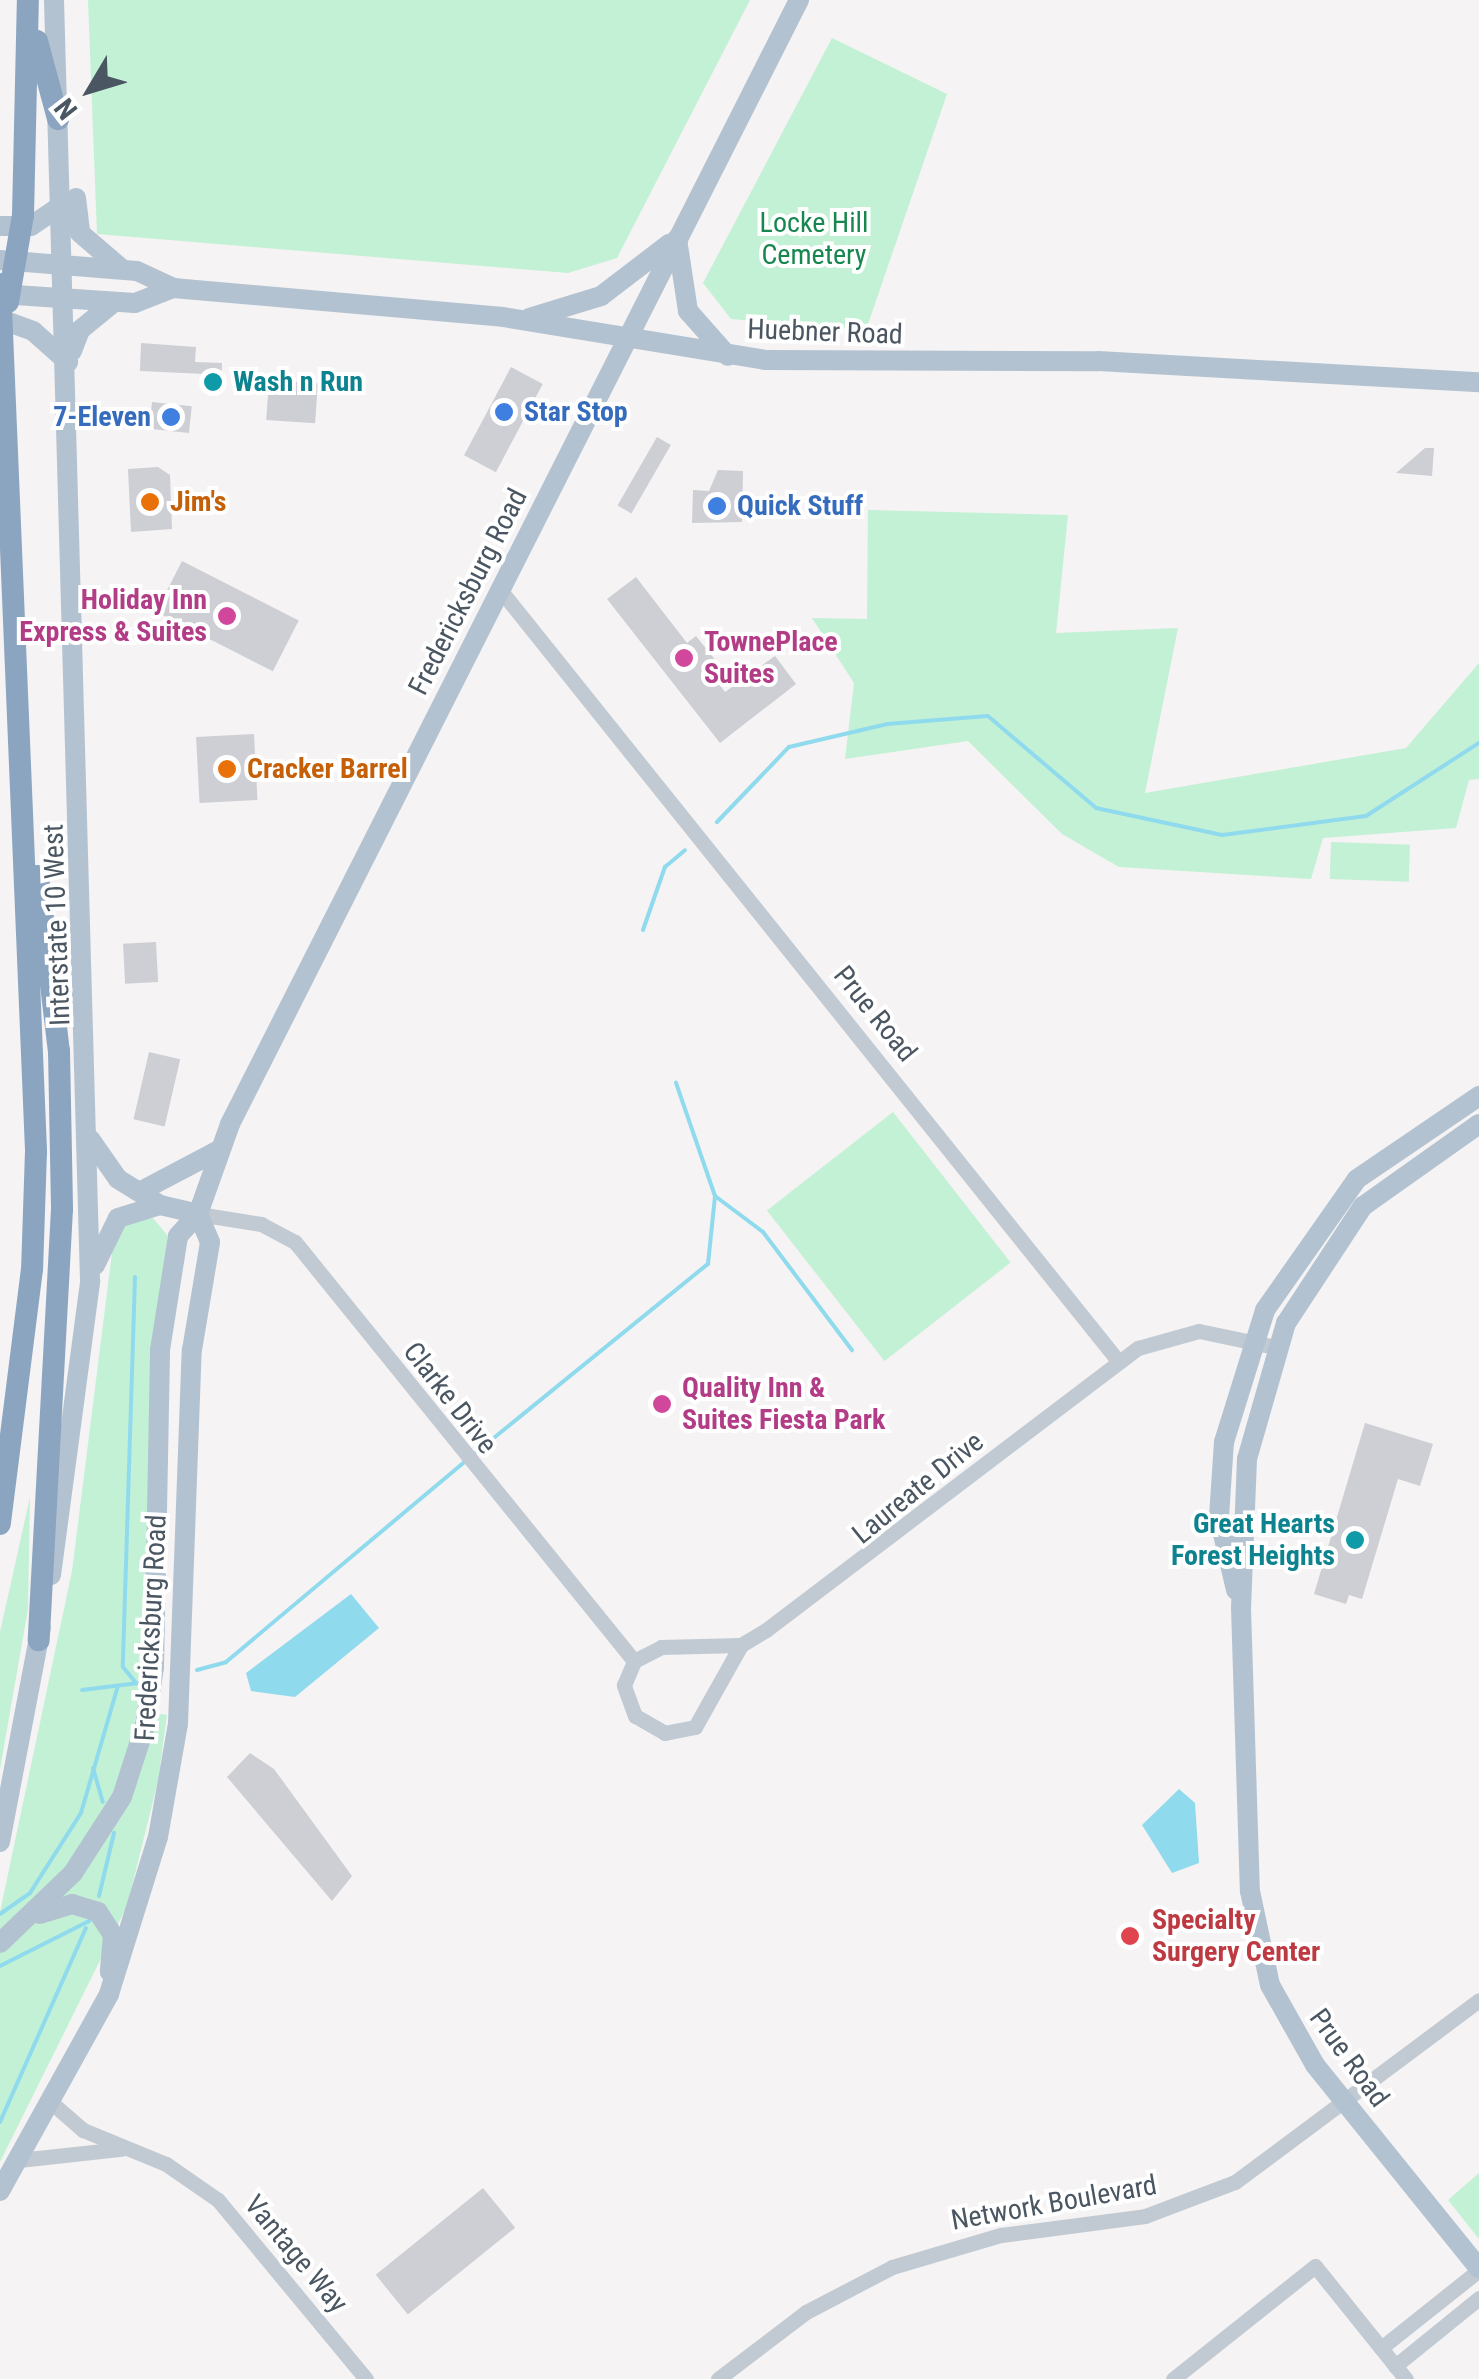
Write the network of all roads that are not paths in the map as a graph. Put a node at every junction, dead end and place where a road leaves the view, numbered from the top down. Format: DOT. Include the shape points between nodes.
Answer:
graph roads {
  1 [pos="30,0"];
  2 [pos="54,0"];
  3 [pos="799,0"];
  4 [pos="55,40"];
  5 [pos="58,119"];
  6 [pos="64,204"];
  7 [pos="0,226"];
  8 [pos="676,238"];
  9 [pos="0,260"];
  10 [pos="67,264"];
  11 [pos="124,270"];
  12 [pos="0,284"];
  13 [pos="173,288"];
  14 [pos="0,294"];
  15 [pos="66,300"];
  16 [pos="113,303"];
  17 [pos="522,320"];
  18 [pos="1,328"];
  19 [pos="624,338"];
  20 [pos="728,356"];
  21 [pos="68,362"];
  22 [pos="1479,382"];
  23 [pos="501,590"];
  24 [pos="21,770"];
  25 [pos="1479,1096"];
  26 [pos="1479,1107"];
  27 [pos="1479,1124"];
  28 [pos="1426,1128"];
  29 [pos="90,1138"];
  30 [pos="217,1150"];
  31 [pos="143,1190"];
  32 [pos="160,1206"];
  33 [pos="1363,1206"];
  34 [pos="198,1214"];
  35 [pos="90,1281"];
  36 [pos="1252,1339"];
  37 [pos="1274,1347"];
  38 [pos="1118,1361"];
  39 [pos="0,1524"];
  40 [pos="1241,1608"];
  41 [pos="39,1640"];
  42 [pos="741,1645"];
  43 [pos="634,1661"];
  44 [pos="0,1842"];
  45 [pos="34,1917"];
  46 [pos="0,1942"];
  47 [pos="109,1994"];
  48 [pos="1479,2000"];
  49 [pos="53,2104"];
  50 [pos="1348,2105"];
  51 [pos="121,2150"];
  52 [pos="19,2160"];
  53 [pos="0,2191"];
  54 [pos="1479,2269"];
  55 [pos="1479,2298"];
  56 [pos="1424,2315"];
  57 [pos="1437,2332"];
  58 [pos="1381,2348"];
  59 [pos="1400,2372"];
  60 [pos="1179,2377"];
  61 [pos="366,2379"];
  62 [pos="718,2379"];
  1 -- 5 [label="highway"];
  1 -- 18 [label="highway" via="24,199"];
  2 -- 4 [label="main road, Interstate 10 West"];
  3 -- 8 [label="main road, Fredericksburg Road"];
  4 -- 5 [label="main road, Interstate 10 West"];
  4 -- 11 [label="main road" via="68,70 80,233"];
  5 -- 6 [label="main road, Interstate 10 West"];
  6 -- 7 [label="main road" via="31,226"];
  6 -- 10 [label="main road, Interstate 10 West"];
  8 -- 17 [label="main road" via="601,296"];
  8 -- 19 [label="main road, Fredericksburg Road"];
  8 -- 20 [label="main road" via="688,311"];
  9 -- 10 [label="main road, Huebner Road"];
  10 -- 11 [label="main road, Huebner Road"];
  10 -- 15 [label="main road, Interstate 10 West"];
  11 -- 13 [label="main road, Huebner Road"];
  12 -- 18 [label="highway"];
  13 -- 16 [label="main road, Huebner Road"];
  13 -- 17 [label="main road, Huebner Road"];
  14 -- 15 [label="main road, Huebner Road"];
  15 -- 16 [label="main road, Huebner Road"];
  15 -- 21 [label="main road, Interstate 10 West"];
  16 -- 21 [label="main road" via="80,330"];
  17 -- 19 [label="main road, Huebner Road"];
  18 -- 21 [label="main road" via="33,330"];
  18 -- 24 [label="highway"];
  19 -- 20 [label="main road, Huebner Road"];
  19 -- 23 [label="main road, Fredericksburg Road"];
  20 -- 22 [label="main road, Huebner Road" via="1098,361"];
  21 -- 29 [label="main road, Interstate 10 West"];
  23 -- 30 [label="main road, Fredericksburg Road"];
  23 -- 38 [label="street, Prue Road"];
  24 -- 39 [label="highway" via="32,1270"];
  24 -- 41 [label="highway" via="60,1068"];
  25 -- 28 [label="main road"];
  26 -- 28 [label="main road"];
  27 -- 33 [label="main road"];
  28 -- 33 [label="main road, Prue Road"];
  28 -- 36 [label="main road, Prue Road" via="1328,1211"];
  29 -- 31 [label="main road" via="118,1179"];
  29 -- 35 [label="main road, Interstate 10 West"];
  30 -- 31 [label="main road"];
  30 -- 34 [label="main road, Fredericksburg Road"];
  31 -- 32 [label="main road"];
  32 -- 34 [label="main road"];
  32 -- 35 [label="main road" via="118,1218"];
  33 -- 37 [label="main road, Prue Road"];
  34 -- 43 [label="street, Clarke Drive" via="260,1224 295,1242"];
  34 -- 45 [label="main road, Fredericksburg Road" via="178,1236 160,1350 154,1667 145,1726 122,1796"];
  34 -- 47 [label="main road, Fredericksburg Road" via="210,1242 192,1350 178,1724 136,1924"];
  35 -- 41 [label="main road, Interstate 10 West" via="82,1391"];
  36 -- 37 [label="street"];
  36 -- 38 [label="street" via="1178,1333"];
  36 -- 40 [label="main road, Prue Road" via="1230,1406 1219,1517"];
  37 -- 40 [label="main road, Prue Road" via="1247,1459"];
  38 -- 42 [label="street, Laureate Drive" via="859,1567"];
  40 -- 50 [label="main road, Prue Road" via="1260,1954 1282,2014"];
  41 -- 44 [label="main road, Interstate 10 West"];
  42 -- 43 [label="street" via="661,1647"];
  42 -- 43 [label="street, Laureate Drive" via="708,1710 681,1734 635,1716 624,1685"];
  45 -- 46 [label="main road, Fredericksburg Road"];
  45 -- 47 [label="main road" via="72,1904 98,1912 113,1935"];
  47 -- 49 [label="main road, Fredericksburg Road"];
  48 -- 50 [label="street, Network Boulevard"];
  49 -- 51 [label="street, Vantage Way"];
  49 -- 52 [label="main road, Fredericksburg Road"];
  50 -- 54 [label="main road, Prue Road"];
  50 -- 62 [label="street, Network Boulevard" via="1277,2158 1191,2202 1098,2226 1002,2235 892,2267 806,2312"];
  51 -- 52 [label="street, Vantage Way"];
  51 -- 61 [label="street, Vantage Way" via="166,2164 242,2222"];
  52 -- 53 [label="main road, Fredericksburg Road"];
  54 -- 56 [label="street"];
  55 -- 57 [label="street"];
  56 -- 57 [label="street"];
  56 -- 58 [label="street"];
  57 -- 59 [label="street"];
  58 -- 59 [label="street"];
  58 -- 60 [label="street" via="1315,2266"];
}
